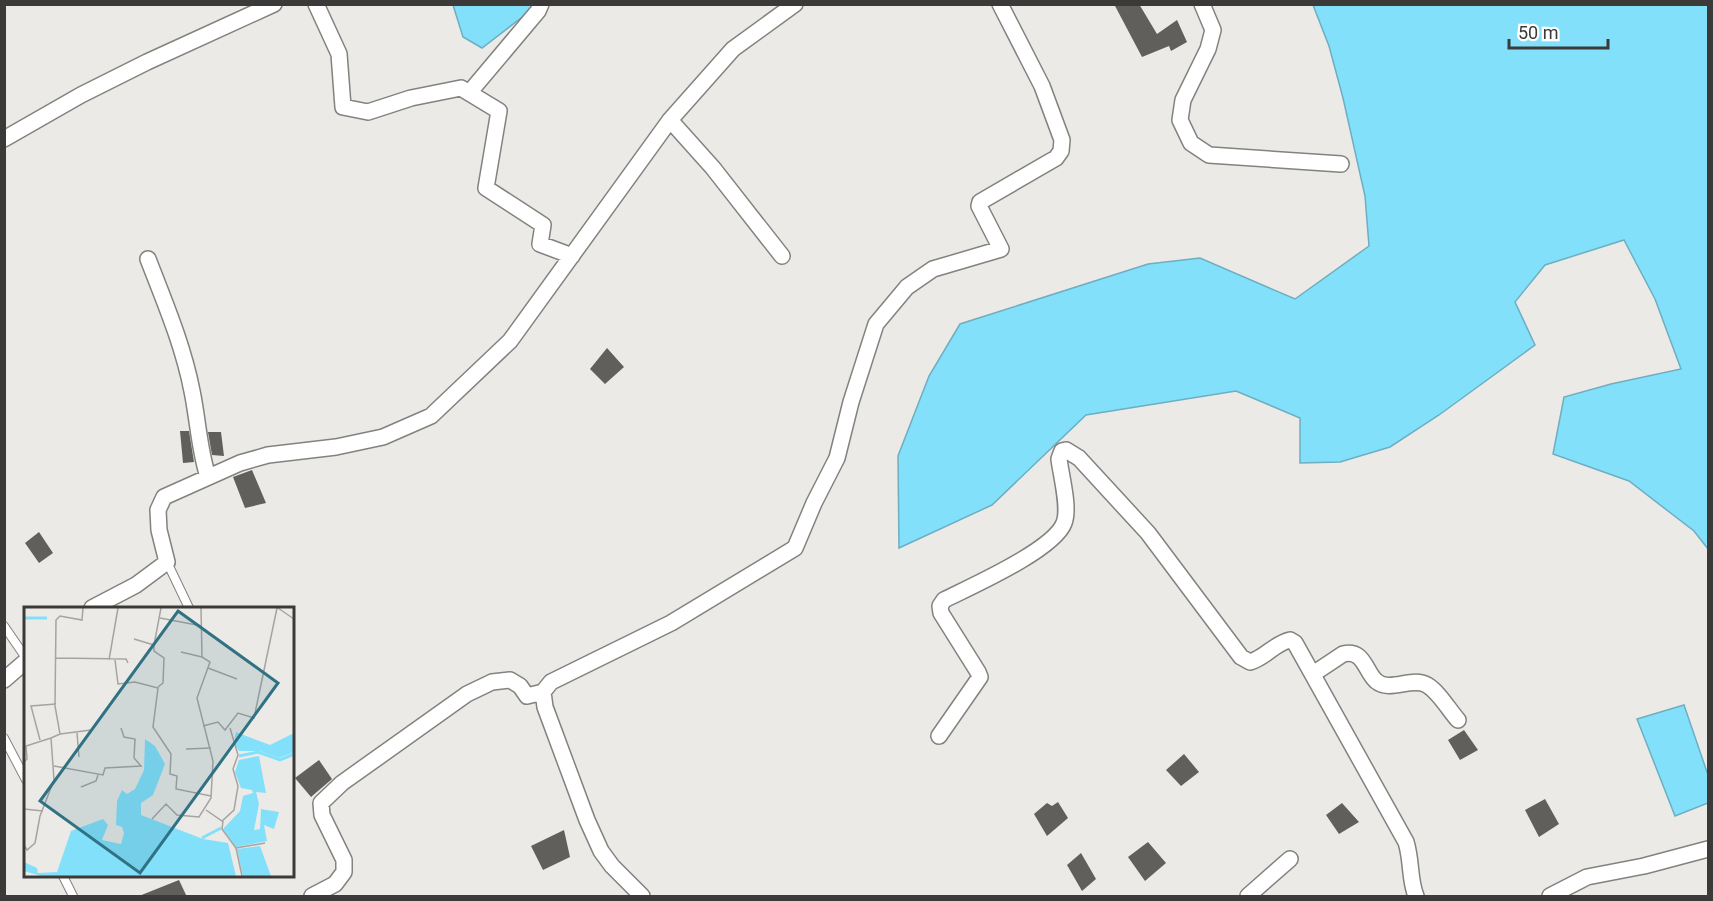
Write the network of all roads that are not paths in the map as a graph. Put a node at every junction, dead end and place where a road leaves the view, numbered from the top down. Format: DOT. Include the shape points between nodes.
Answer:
graph roads {
  1 [pos="274,4"];
  2 [pos="316,4"];
  3 [pos="541,4"];
  4 [pos="795,4"];
  5 [pos="1000,4"];
  6 [pos="1202,4"];
  7 [pos="469,93"];
  8 [pos="670,120"];
  9 [pos="4,139"];
  10 [pos="1341,164"];
  11 [pos="572,256"];
  12 [pos="782,256"];
  13 [pos="148,259"];
  14 [pos="208,477"];
  15 [pos="166,562"];
  16 [pos="96,607"];
  17 [pos="188,607"];
  18 [pos="4,626"];
  19 [pos="24,656"];
  20 [pos="24,661"];
  21 [pos="1313,674"];
  22 [pos="4,680"];
  23 [pos="543,692"];
  24 [pos="1458,720"];
  25 [pos="939,736"];
  26 [pos="4,738"];
  27 [pos="24,776"];
  28 [pos="1708,849"];
  29 [pos="1290,859"];
  30 [pos="63,877"];
  31 [pos="72,897"];
  32 [pos="312,897"];
  33 [pos="642,897"];
  34 [pos="1248,897"];
  35 [pos="1416,897"];
  36 [pos="1550,897"];
  1 -- 9 [label="street" via="81,95"];
  2 -- 7 [label="street" via="339,54 343,106 368,112 461,88"];
  3 -- 7 [label="street"];
  4 -- 8 [label="street" via="733,49"];
  5 -- 23 [label="street" via="1042,86 1062,140 1056,158 980,202 1001,249 933,269 907,287 876,324 837,458 795,548 671,624 550,682"];
  6 -- 10 [label="street" via="1213,30 1183,100 1180,120 1191,143 1209,155"];
  7 -- 11 [label="street" via="499,111 486,188 543,225 540,244"];
  8 -- 11 [label="street"];
  8 -- 12 [label="street"];
  11 -- 14 [label="street" via="510,341 431,416 383,437 268,455"];
  13 -- 14 [label="street" via="179,336"];
  14 -- 15 [label="street" via="164,496 158,510"];
  15 -- 16 [label="street" via="136,585"];
  15 -- 17 [label="lane"];
  18 -- 19 [label="lane"];
  20 -- 22 [label="street"];
  21 -- 24 [label="street" via="1343,654 1356,655 1381,684 1421,682 1429,686"];
  21 -- 25 [label="street" via="1290,640 1256,660 1250,662 1241,657 1148,533 1079,458 1066,450 1059,459 1066,514 1058,534 1025,558 944,600 940,606 980,677"];
  21 -- 35 [label="street" via="1406,842"];
  23 -- 32 [label="street" via="527,696 510,680 492,682 467,694 342,783 321,803 322,815 344,860 344,872 335,884"];
  23 -- 33 [label="street" via="545,707 601,851"];
  26 -- 27 [label="lane"];
  28 -- 36 [label="street" via="1587,877"];
  29 -- 34 [label="street"];
  30 -- 31 [label="lane"];
}
